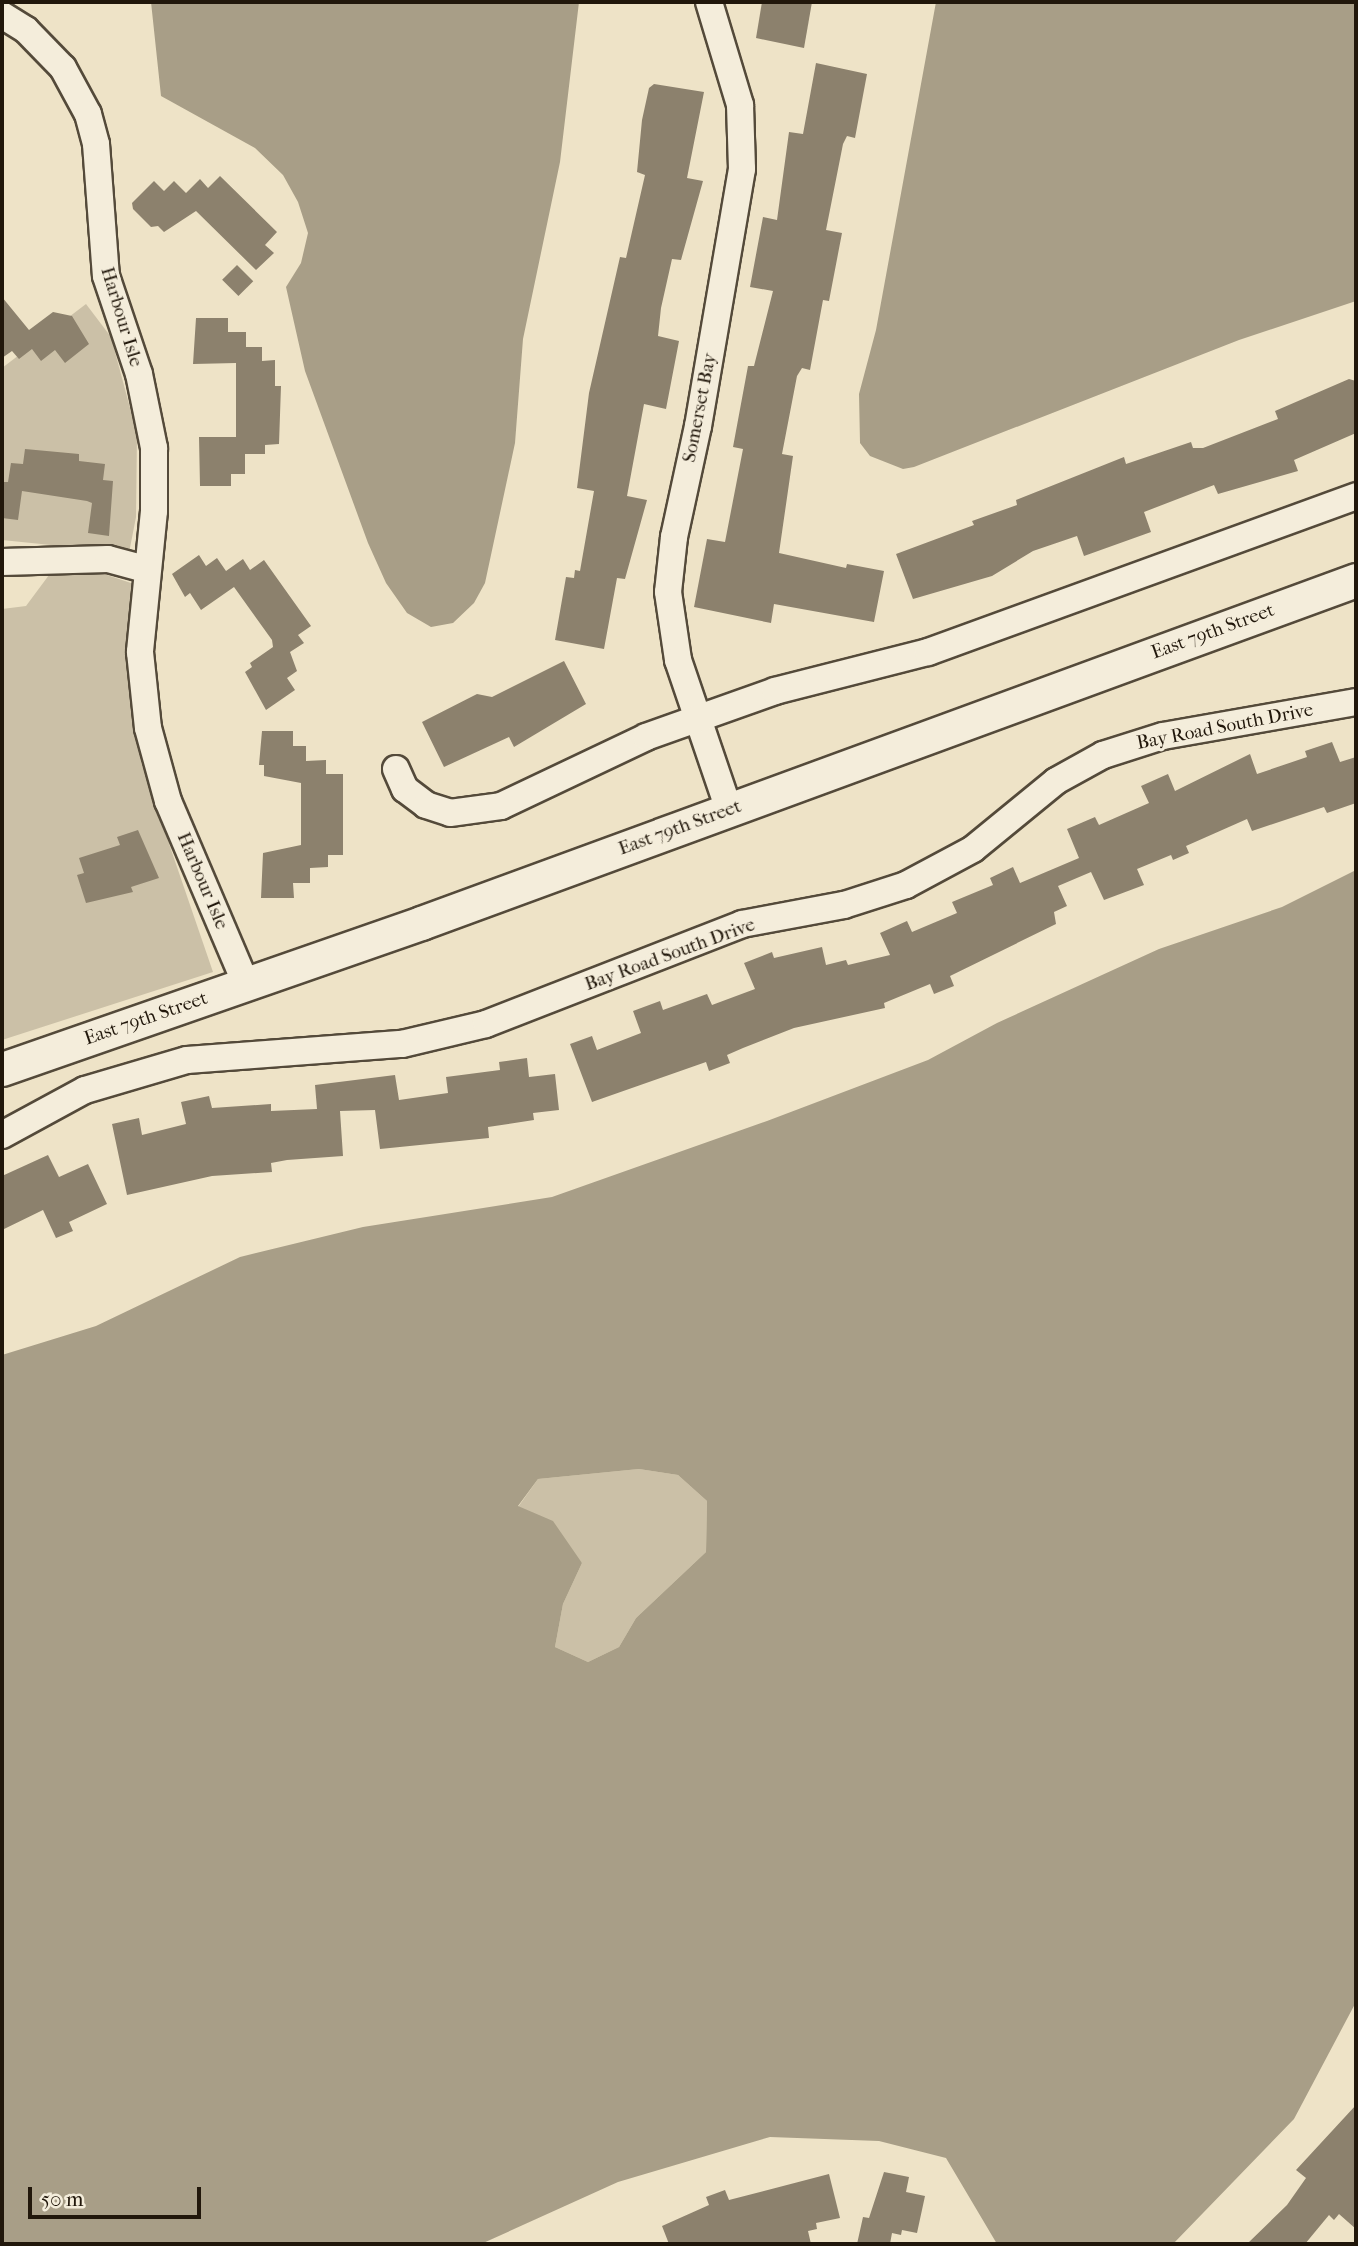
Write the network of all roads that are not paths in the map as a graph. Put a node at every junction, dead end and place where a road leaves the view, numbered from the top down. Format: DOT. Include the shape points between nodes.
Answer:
graph roads {
  1 [pos="709,2"];
  2 [pos="2,15"];
  3 [pos="1356,496"];
  4 [pos="2,562"];
  5 [pos="146,569"];
  6 [pos="1356,580"];
  7 [pos="1356,702"];
  8 [pos="697,719"];
  9 [pos="396,769"];
  10 [pos="729,810"];
  11 [pos="246,984"];
  12 [pos="2,1069"];
  13 [pos="2,1135"];
  1 -- 8 [label="street, Somerset Bay" via="736,85 743,137 742,169 669,570 672,638"];
  2 -- 5 [label="street, Harbour Isle" via="26,30 56,60 75,86 91,124 99,165 106,276 139,374 152,437 155,491"];
  3 -- 8 [label="street" via="928,652 775,691"];
  4 -- 5 [label="street" via="108,559"];
  5 -- 11 [label="street, Harbour Isle" via="141,674 155,760"];
  6 -- 10 [label="street, East 79th Street"];
  7 -- 13 [label="street, Bay Road South Drive" via="1163,736 1102,755 1056,780 973,849 906,885 844,905 742,924 486,1024 402,1044 187,1060 85,1090"];
  8 -- 9 [label="street" via="646,737 530,794 473,813 450,813 426,805 405,789"];
  8 -- 10 [label="street, Somerset Bay"];
  10 -- 11 [label="street, East 79th Street"];
  11 -- 12 [label="street, East 79th Street"];
}
